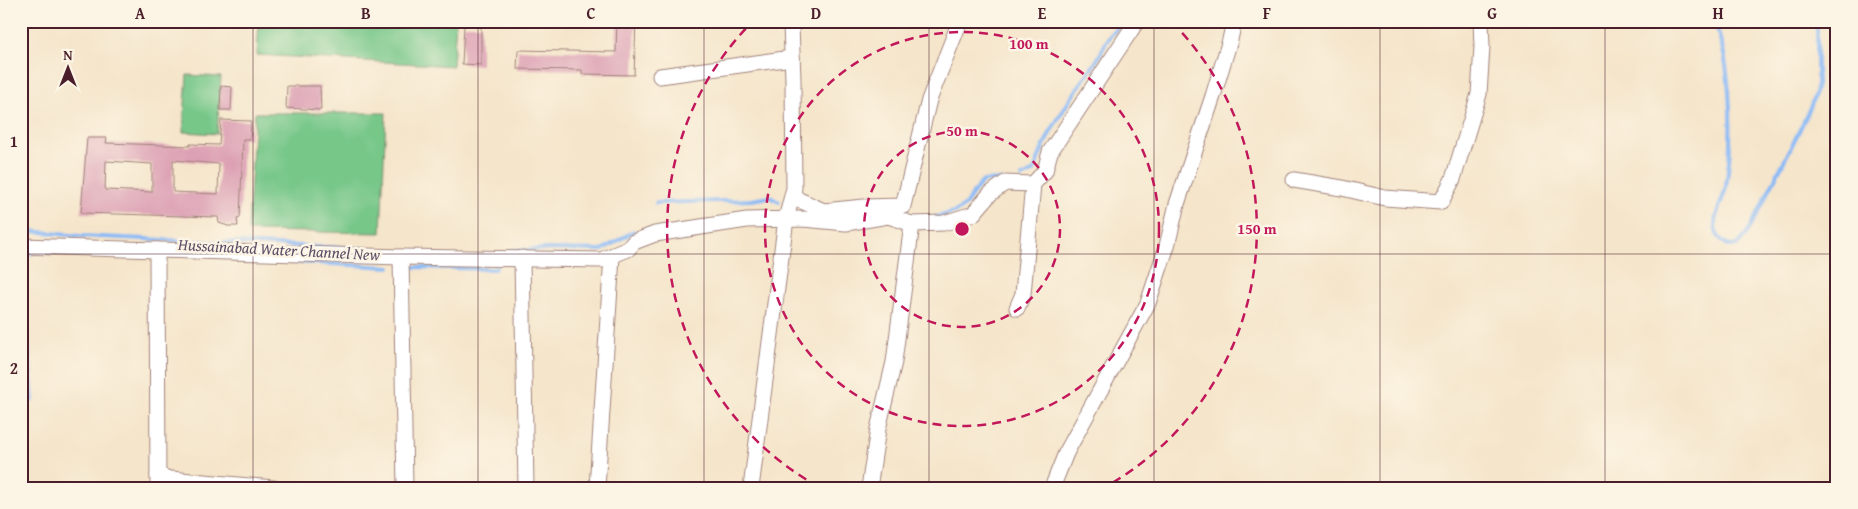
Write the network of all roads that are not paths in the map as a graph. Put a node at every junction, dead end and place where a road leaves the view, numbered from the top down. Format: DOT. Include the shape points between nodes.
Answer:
graph roads {
  1 [pos="960,21"];
  2 [pos="1137,21"];
  3 [pos="1234,21"];
  4 [pos="1481,21"];
  5 [pos="791,24"];
  6 [pos="792,58"];
  7 [pos="660,76"];
  8 [pos="1294,180"];
  9 [pos="1033,184"];
  10 [pos="793,193"];
  11 [pos="786,219"];
  12 [pos="912,224"];
  13 [pos="21,246"];
  14 [pos="157,250"];
  15 [pos="612,256"];
  16 [pos="401,257"];
  17 [pos="522,258"];
  18 [pos="1017,308"];
  19 [pos="158,482"];
  20 [pos="274,488"];
  21 [pos="405,488"];
  22 [pos="526,488"];
  23 [pos="597,488"];
  24 [pos="751,488"];
  25 [pos="869,488"];
  26 [pos="1052,488"];
  1 -- 10 [label="street" via="928,100 904,206 824,211 796,198"];
  2 -- 9 [label="street" via="1050,152 1045,171"];
  3 -- 26 [label="street" via="1177,204 1168,246 1148,303 1066,453"];
  4 -- 8 [label="street" via="1479,94 1453,179 1441,202 1385,198"];
  5 -- 6 [label="street"];
  6 -- 7 [label="street"];
  6 -- 10 [label="street"];
  9 -- 12 [label="street" via="1005,184 990,194 973,214 944,222"];
  9 -- 18 [label="street" via="1023,294"];
  10 -- 11 [label="street"];
  11 -- 12 [label="street" via="846,222 888,216"];
  11 -- 15 [label="street" via="747,220 655,234"];
  11 -- 24 [label="street"];
  12 -- 25 [label="street" via="894,362"];
  13 -- 14 [label="street"];
  14 -- 16 [label="street"];
  14 -- 19 [label="street"];
  15 -- 17 [label="street" via="601,260"];
  15 -- 23 [label="street"];
  16 -- 17 [label="street"];
  16 -- 21 [label="street"];
  17 -- 22 [label="street"];
  19 -- 20 [label="street" via="170,479"];
}
